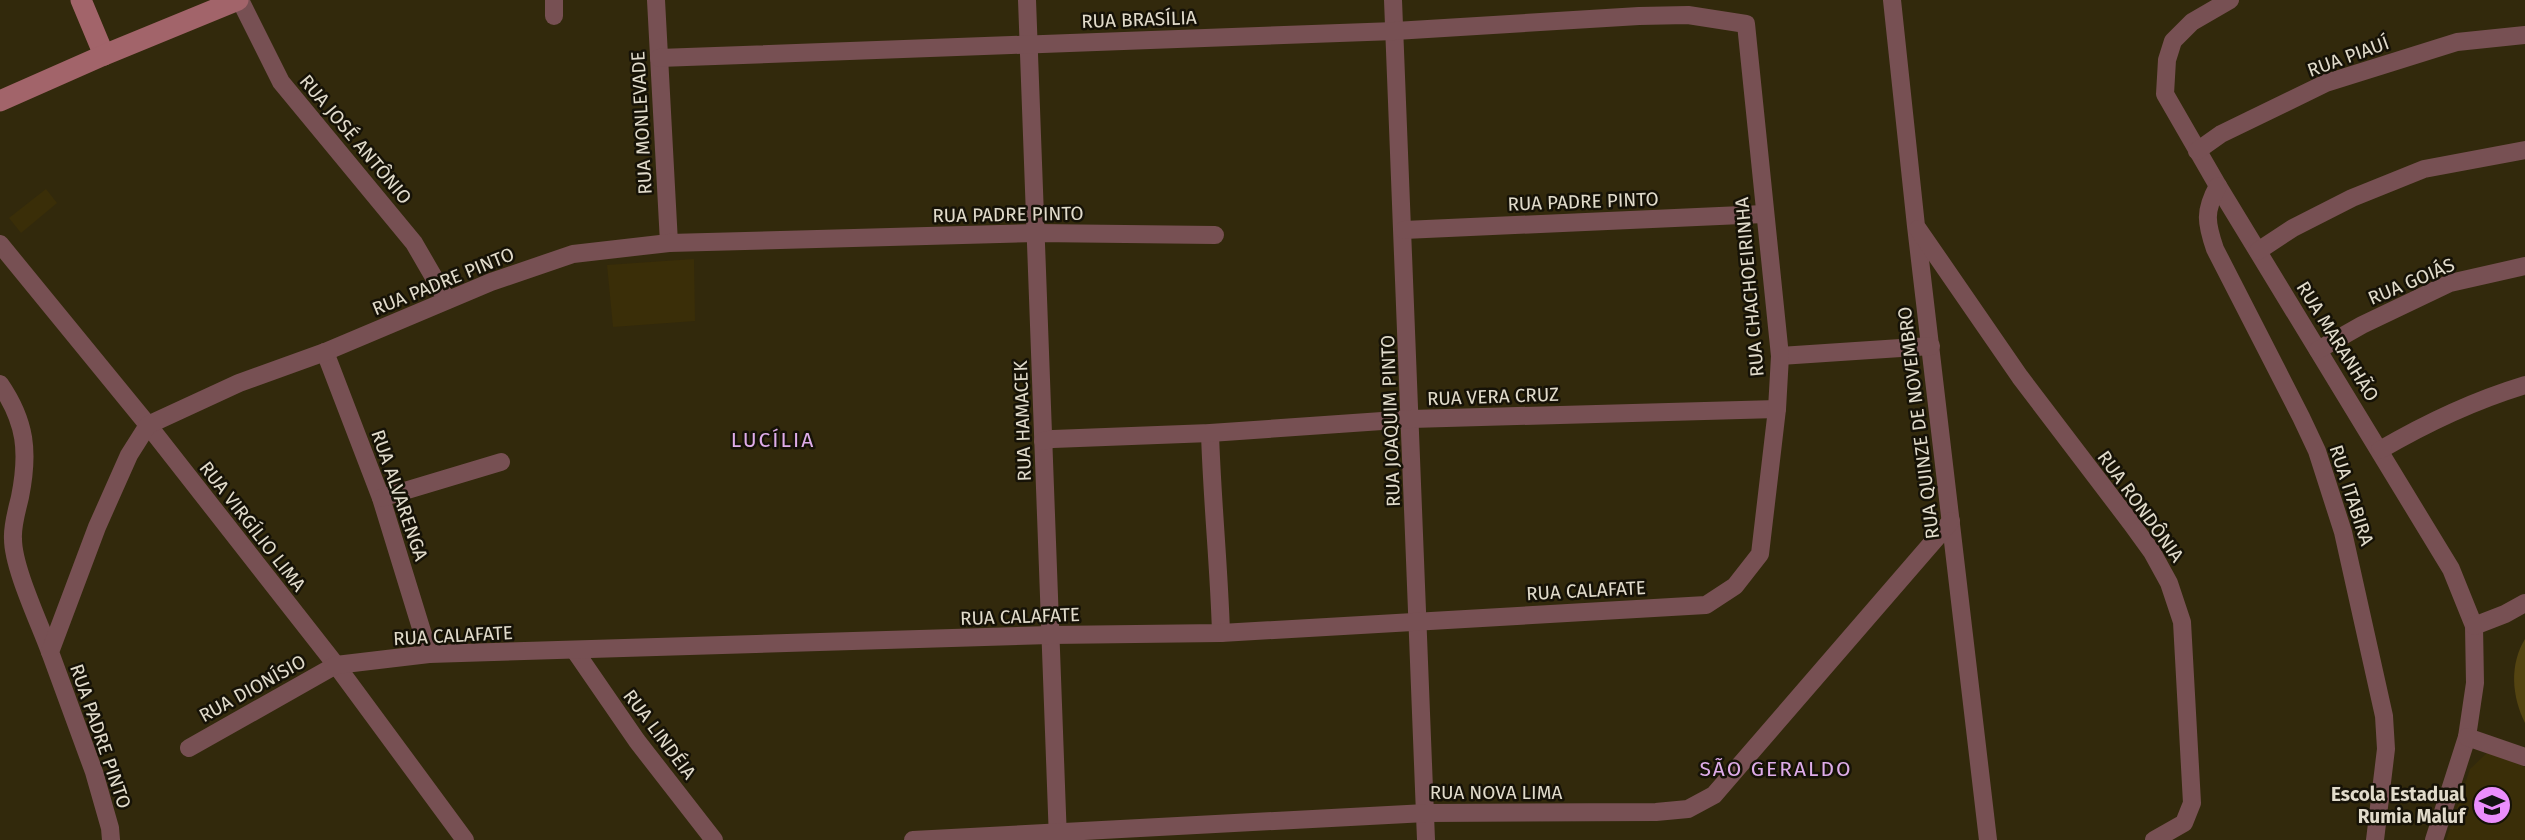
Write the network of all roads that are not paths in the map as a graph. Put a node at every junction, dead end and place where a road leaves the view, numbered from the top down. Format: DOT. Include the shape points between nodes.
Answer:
graph roads {
  1 [pos="81,0"];
  2 [pos="239,0"];
  3 [pos="656,0"];
  4 [pos="1027,0"];
  5 [pos="1393,0"];
  6 [pos="1892,0"];
  7 [pos="2230,0"];
  8 [pos="1746,24"];
  9 [pos="1395,32"];
  10 [pos="2525,35"];
  11 [pos="1028,44"];
  12 [pos="104,55"];
  13 [pos="659,58"];
  14 [pos="0,101"];
  15 [pos="2525,150"];
  16 [pos="2197,151"];
  17 [pos="2218,186"];
  18 [pos="1764,214"];
  19 [pos="1916,226"];
  20 [pos="1404,230"];
  21 [pos="1036,233"];
  22 [pos="1215,235"];
  23 [pos="669,243"];
  24 [pos="0,244"];
  25 [pos="2258,251"];
  26 [pos="2525,266"];
  27 [pos="447,300"];
  28 [pos="1931,346"];
  29 [pos="2318,350"];
  30 [pos="325,352"];
  31 [pos="1780,356"];
  32 [pos="0,384"];
  33 [pos="2525,385"];
  34 [pos="1777,410"];
  35 [pos="1411,419"];
  36 [pos="148,425"];
  37 [pos="1210,433"];
  38 [pos="1043,441"];
  39 [pos="2380,450"];
  40 [pos="501,462"];
  41 [pos="381,498"];
  42 [pos="1951,521"];
  43 [pos="2525,603"];
  44 [pos="1706,605"];
  45 [pos="1417,621"];
  46 [pos="2474,626"];
  47 [pos="1221,633"];
  48 [pos="1051,635"];
  49 [pos="575,651"];
  50 [pos="50,652"];
  51 [pos="429,654"];
  52 [pos="336,666"];
  53 [pos="2467,737"];
  54 [pos="189,748"];
  55 [pos="2525,757"];
  56 [pos="1426,813"];
  57 [pos="1058,836"];
  58 [pos="111,840"];
  59 [pos="465,840"];
  60 [pos="714,840"];
  61 [pos="913,840"];
  62 [pos="1426,840"];
  63 [pos="1988,840"];
  64 [pos="2154,840"];
  65 [pos="2375,840"];
  66 [pos="2434,840"];
  1 -- 12 [label="street"];
  2 -- 12 [label="street"];
  2 -- 27 [label="street, RUA JOSÉ ANTÔNIO" via="281,82 414,243"];
  3 -- 13 [label="street, RUA MONLEVADE"];
  4 -- 11 [label="street, RUA HAMACEK"];
  5 -- 9 [label="street, RUA JOAQUIM PINTO"];
  6 -- 19 [label="street, RUA QUINZE DE NOVEMBRO"];
  7 -- 16 [label="street, RUA MARANHÃO" via="2192,22 2173,41 2167,60 2165,94"];
  8 -- 9 [label="street, RUA BRASÍLIA" via="1688,15"];
  8 -- 18 [label="street, RUA CHACHOEIRINHA"];
  9 -- 11 [label="street, RUA BRASÍLIA"];
  9 -- 20 [label="street, RUA JOAQUIM PINTO"];
  10 -- 16 [label="street, RUA PIAUÍ" via="2457,42 2326,83 2221,134"];
  11 -- 13 [label="street, RUA BRASÍLIA"];
  11 -- 21 [label="street, RUA HAMACEK"];
  12 -- 14 [label="street"];
  13 -- 23 [label="street, RUA MONLEVADE"];
  15 -- 25 [label="street" via="2424,169 2340,204"];
  16 -- 17 [label="street, RUA MARANHÃO"];
  17 -- 25 [label="street, RUA MARANHÃO"];
  17 -- 65 [label="street, RUA ITABIRA" via="2207,205 2215,249 2301,416 2351,559 2384,716 2386,749"];
  18 -- 20 [label="street, RUA PADRE PINTO"];
  18 -- 31 [label="street, RUA CHACHOEIRINHA"];
  19 -- 28 [label="street, RUA QUINZE DE NOVEMBRO"];
  19 -- 64 [label="street, RUA RONDÔNIA" via="2020,377 2152,552 2169,583 2182,622 2192,803 2184,823"];
  20 -- 35 [label="street, RUA JOAQUIM PINTO"];
  21 -- 22 [label="street, RUA PADRE PINTO"];
  21 -- 23 [label="street, RUA PADRE PINTO"];
  21 -- 38 [label="street, RUA HAMACEK"];
  23 -- 27 [label="street, RUA PADRE PINTO" via="573,254"];
  24 -- 36 [label="street, RUA VIRGÍLIO LIMA"];
  25 -- 29 [label="street, RUA MARANHÃO"];
  26 -- 29 [label="street, RUA GOIÁS" via="2450,284"];
  27 -- 30 [label="street, RUA PADRE PINTO"];
  28 -- 31 [label="street"];
  28 -- 42 [label="street, RUA QUINZE DE NOVEMBRO"];
  29 -- 39 [label="street, RUA MARANHÃO"];
  30 -- 36 [label="street, RUA PADRE PINTO" via="239,383"];
  30 -- 41 [label="street, RUA ALVARENGA"];
  31 -- 34 [label="street, RUA CHACHOEIRINHA"];
  32 -- 50 [label="street" via="21,423 25,445 13,539 16,561"];
  33 -- 39 [label="street" via="2479,399"];
  34 -- 35 [label="street, RUA VERA CRUZ"];
  34 -- 44 [label="street, RUA CHACHOEIRINHA" via="1760,554 1735,586"];
  35 -- 37 [label="street, RUA VERA CRUZ"];
  35 -- 45 [label="street, RUA JOAQUIM PINTO"];
  36 -- 50 [label="street, RUA PADRE PINTO" via="129,455 97,527"];
  36 -- 52 [label="street, RUA VIRGÍLIO LIMA"];
  37 -- 38 [label="street, RUA VERA CRUZ"];
  37 -- 47 [label="street"];
  38 -- 48 [label="street, RUA HAMACEK"];
  39 -- 46 [label="street, RUA MARANHÃO" via="2451,569"];
  40 -- 41 [label="street"];
  41 -- 51 [label="street, RUA ALVARENGA"];
  42 -- 56 [label="street, RUA NOVA LIMA" via="1714,795 1688,809 1656,812"];
  42 -- 63 [label="street, RUA QUINZE DE NOVEMBRO"];
  43 -- 46 [label="street"];
  44 -- 45 [label="street, RUA CALAFATE"];
  45 -- 47 [label="street, RUA CALAFATE"];
  45 -- 56 [label="street, RUA JOAQUIM PINTO"];
  46 -- 53 [label="street, RUA MARANHÃO" via="2475,682"];
  47 -- 48 [label="street, RUA CALAFATE"];
  48 -- 49 [label="street, RUA CALAFATE"];
  48 -- 57 [label="street, RUA HAMACEK"];
  49 -- 51 [label="street, RUA CALAFATE"];
  49 -- 60 [label="street, RUA LINDÉIA"];
  50 -- 58 [label="street, RUA PADRE PINTO" via="94,772"];
  51 -- 52 [label="street, RUA CALAFATE"];
  52 -- 54 [label="street, RUA DIONÍSIO"];
  52 -- 59 [label="street, RUA VIRGÍLIO LIMA"];
  53 -- 55 [label="street"];
  53 -- 66 [label="street, RUA MARANHÃO"];
  56 -- 57 [label="street, RUA NOVA LIMA"];
  56 -- 62 [label="street, RUA JOAQUIM PINTO"];
  57 -- 61 [label="street, RUA NOVA LIMA"];
}
